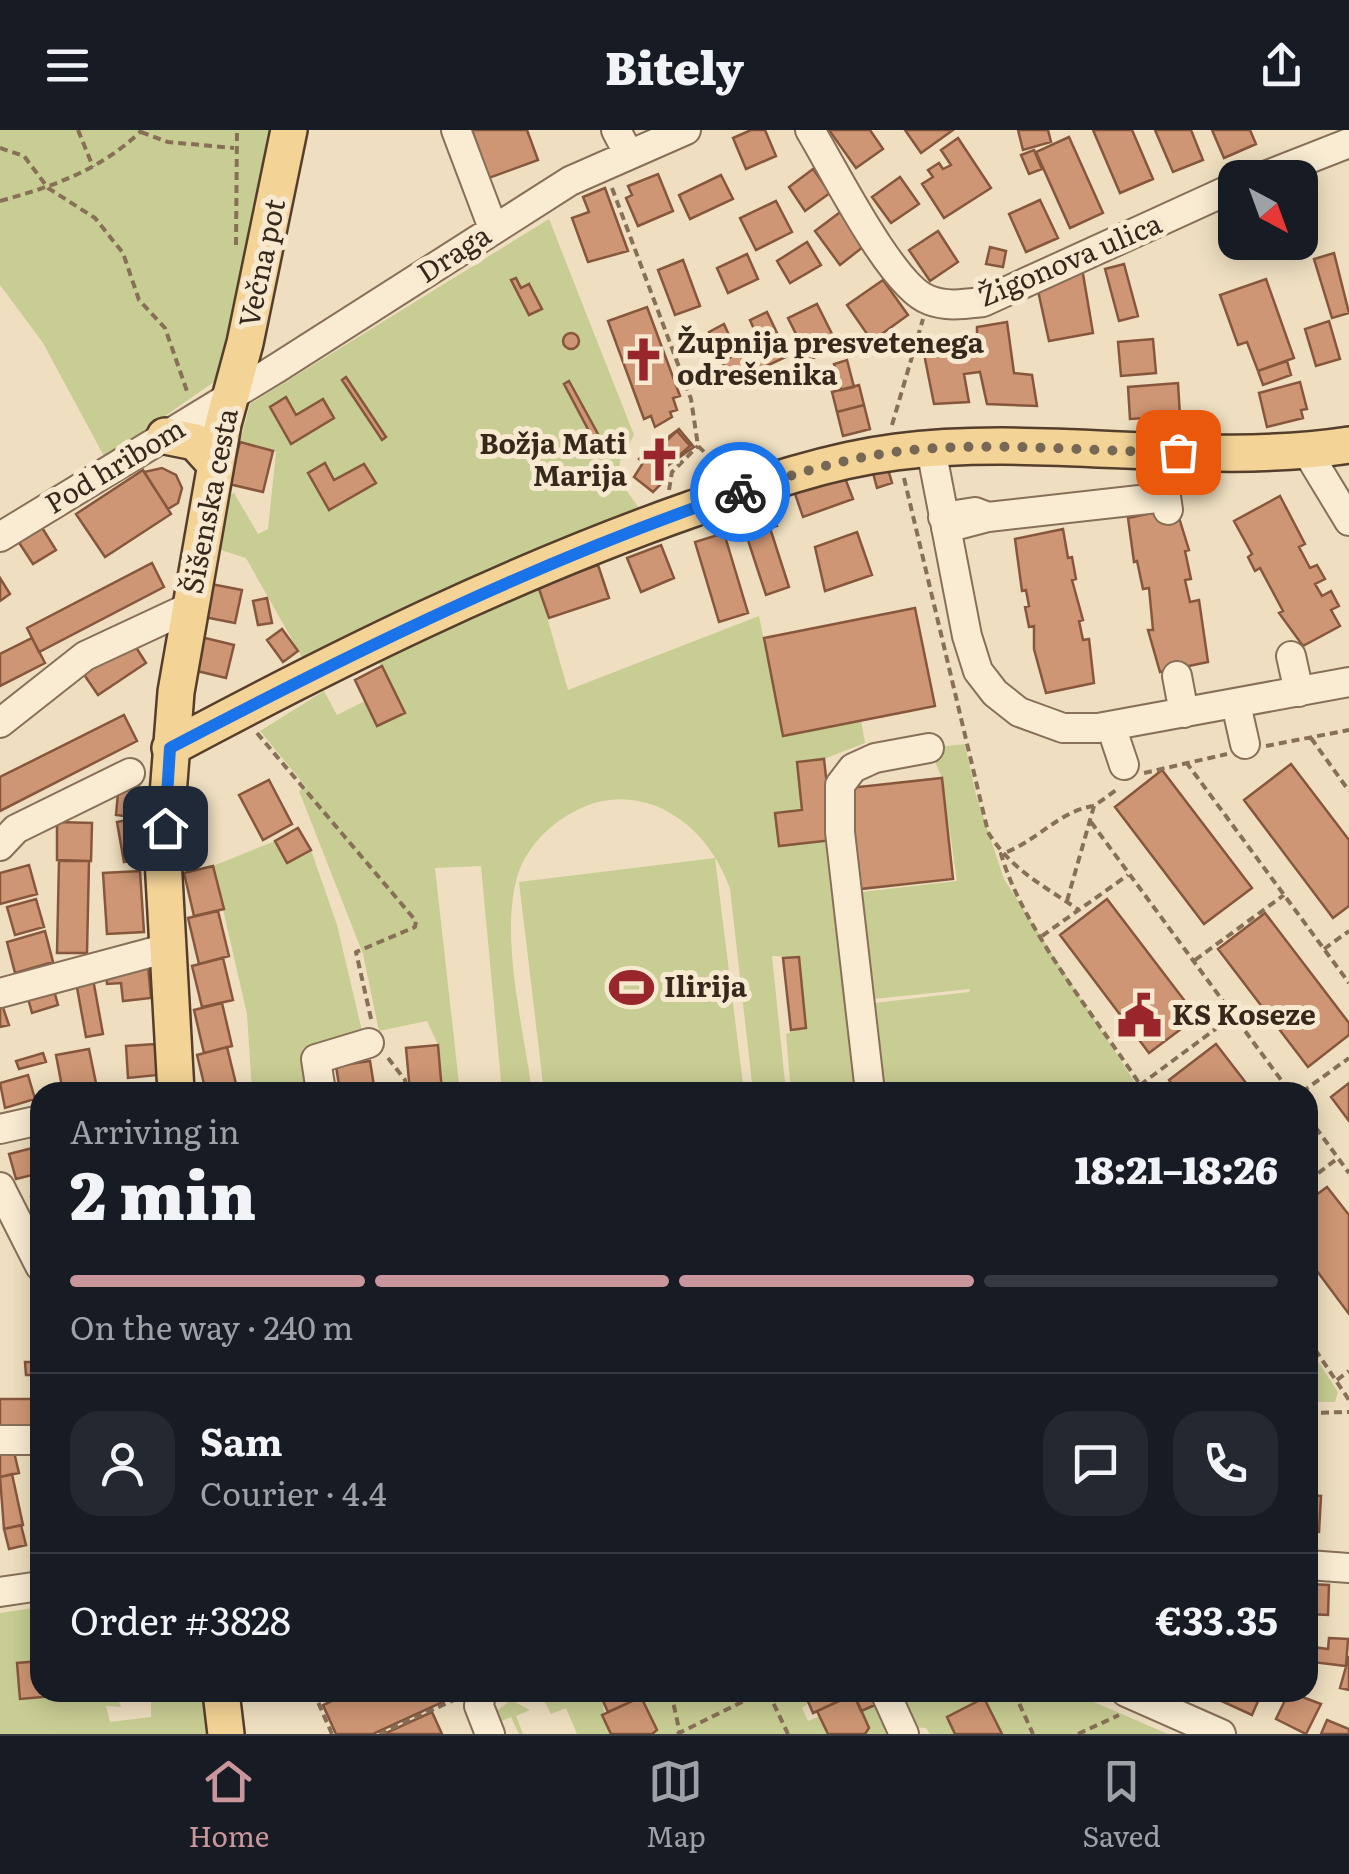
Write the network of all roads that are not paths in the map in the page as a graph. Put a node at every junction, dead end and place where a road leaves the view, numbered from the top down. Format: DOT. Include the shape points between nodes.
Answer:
graph roads {
  1 [pos="289,130"];
  2 [pos="456,130"];
  3 [pos="686,130"];
  4 [pos="810,130"];
  5 [pos="1349,143"];
  6 [pos="615,150"];
  7 [pos="1306,160"];
  8 [pos="1218,196"];
  9 [pos="492,228"];
  10 [pos="231,396"];
  11 [pos="179,427"];
  12 [pos="1349,445"];
  13 [pos="1306,450"];
  14 [pos="901,452"];
  15 [pos="215,464"];
  16 [pos="1168,510"];
  17 [pos="1349,521"];
  18 [pos="944,523"];
  19 [pos="0,537"];
  20 [pos="190,608"];
  21 [pos="1286,658"];
  22 [pos="1177,676"];
  23 [pos="1349,682"];
  24 [pos="1293,693"];
  25 [pos="1236,704"];
  26 [pos="1184,713"];
  27 [pos="0,723"];
  28 [pos="1111,726"];
  29 [pos="1247,747"];
  30 [pos="170,748"];
  31 [pos="929,748"];
  32 [pos="130,773"];
  33 [pos="1131,773"];
  34 [pos="0,846"];
  35 [pos="168,948"];
  36 [pos="0,993"];
  37 [pos="375,1040"];
  38 [pos="172,1082"];
  39 [pos="319,1082"];
  40 [pos="869,1082"];
  41 [pos="30,1122"];
  42 [pos="0,1129"];
  43 [pos="0,1186"];
  44 [pos="30,1246"];
  45 [pos="0,1440"];
  46 [pos="30,1440"];
  47 [pos="1318,1565"];
  48 [pos="1349,1568"];
  49 [pos="30,1588"];
  50 [pos="0,1592"];
  51 [pos="221,1702"];
  52 [pos="480,1702"];
  53 [pos="890,1702"];
  54 [pos="1131,1702"];
  55 [pos="226,1734"];
  56 [pos="490,1734"];
  57 [pos="904,1734"];
  58 [pos="1220,1734"];
  1 -- 10 [label="main road, Večna pot"];
  2 -- 9 [label="street"];
  3 -- 6 [label="street, Draga"];
  4 -- 8 [label="street, Žigonova ulica" via="902,282 930,301 983,302"];
  5 -- 7 [label="street"];
  6 -- 9 [label="street, Draga"];
  9 -- 10 [label="street, Draga"];
  10 -- 11 [label="street, Pod hribom"];
  10 -- 15 [label="main road, Šišenska cesta"];
  11 -- 15 [label="main road"];
  11 -- 19 [label="street, Pod hribom"];
  12 -- 13 [label="main road"];
  13 -- 14 [label="main road"];
  13 -- 17 [label="street"];
  14 -- 18 [label="street"];
  14 -- 30 [label="main road" via="812,468 674,515 453,606"];
  15 -- 20 [label="main road, Šišenska cesta"];
  16 -- 18 [label="street" via="1166,496"];
  18 -- 28 [label="street" via="971,656 995,693 1019,712 1063,728"];
  20 -- 27 [label="street, Šišenska cesta" via="86,656"];
  20 -- 30 [label="main road, Šišenska cesta"];
  21 -- 24 [label="street"];
  22 -- 26 [label="street"];
  23 -- 24 [label="street"];
  24 -- 25 [label="street"];
  25 -- 26 [label="street"];
  25 -- 29 [label="street"];
  26 -- 28 [label="street"];
  28 -- 33 [label="street"];
  30 -- 35 [label="main road, Šišenska cesta" via="163,858"];
  31 -- 40 [label="street" via="875,758 853,768 840,785"];
  32 -- 34 [label="street" via="16,829"];
  35 -- 36 [label="street"];
  35 -- 38 [label="main road, Šišenska cesta"];
  37 -- 39 [label="street" via="316,1059"];
  41 -- 42 [label="street"];
  43 -- 44 [label="street"];
  45 -- 46 [label="street"];
  47 -- 48 [label="street"];
  49 -- 50 [label="street"];
  51 -- 55 [label="main road"];
  52 -- 56 [label="street"];
  53 -- 57 [label="street"];
  54 -- 58 [label="street"];
}
